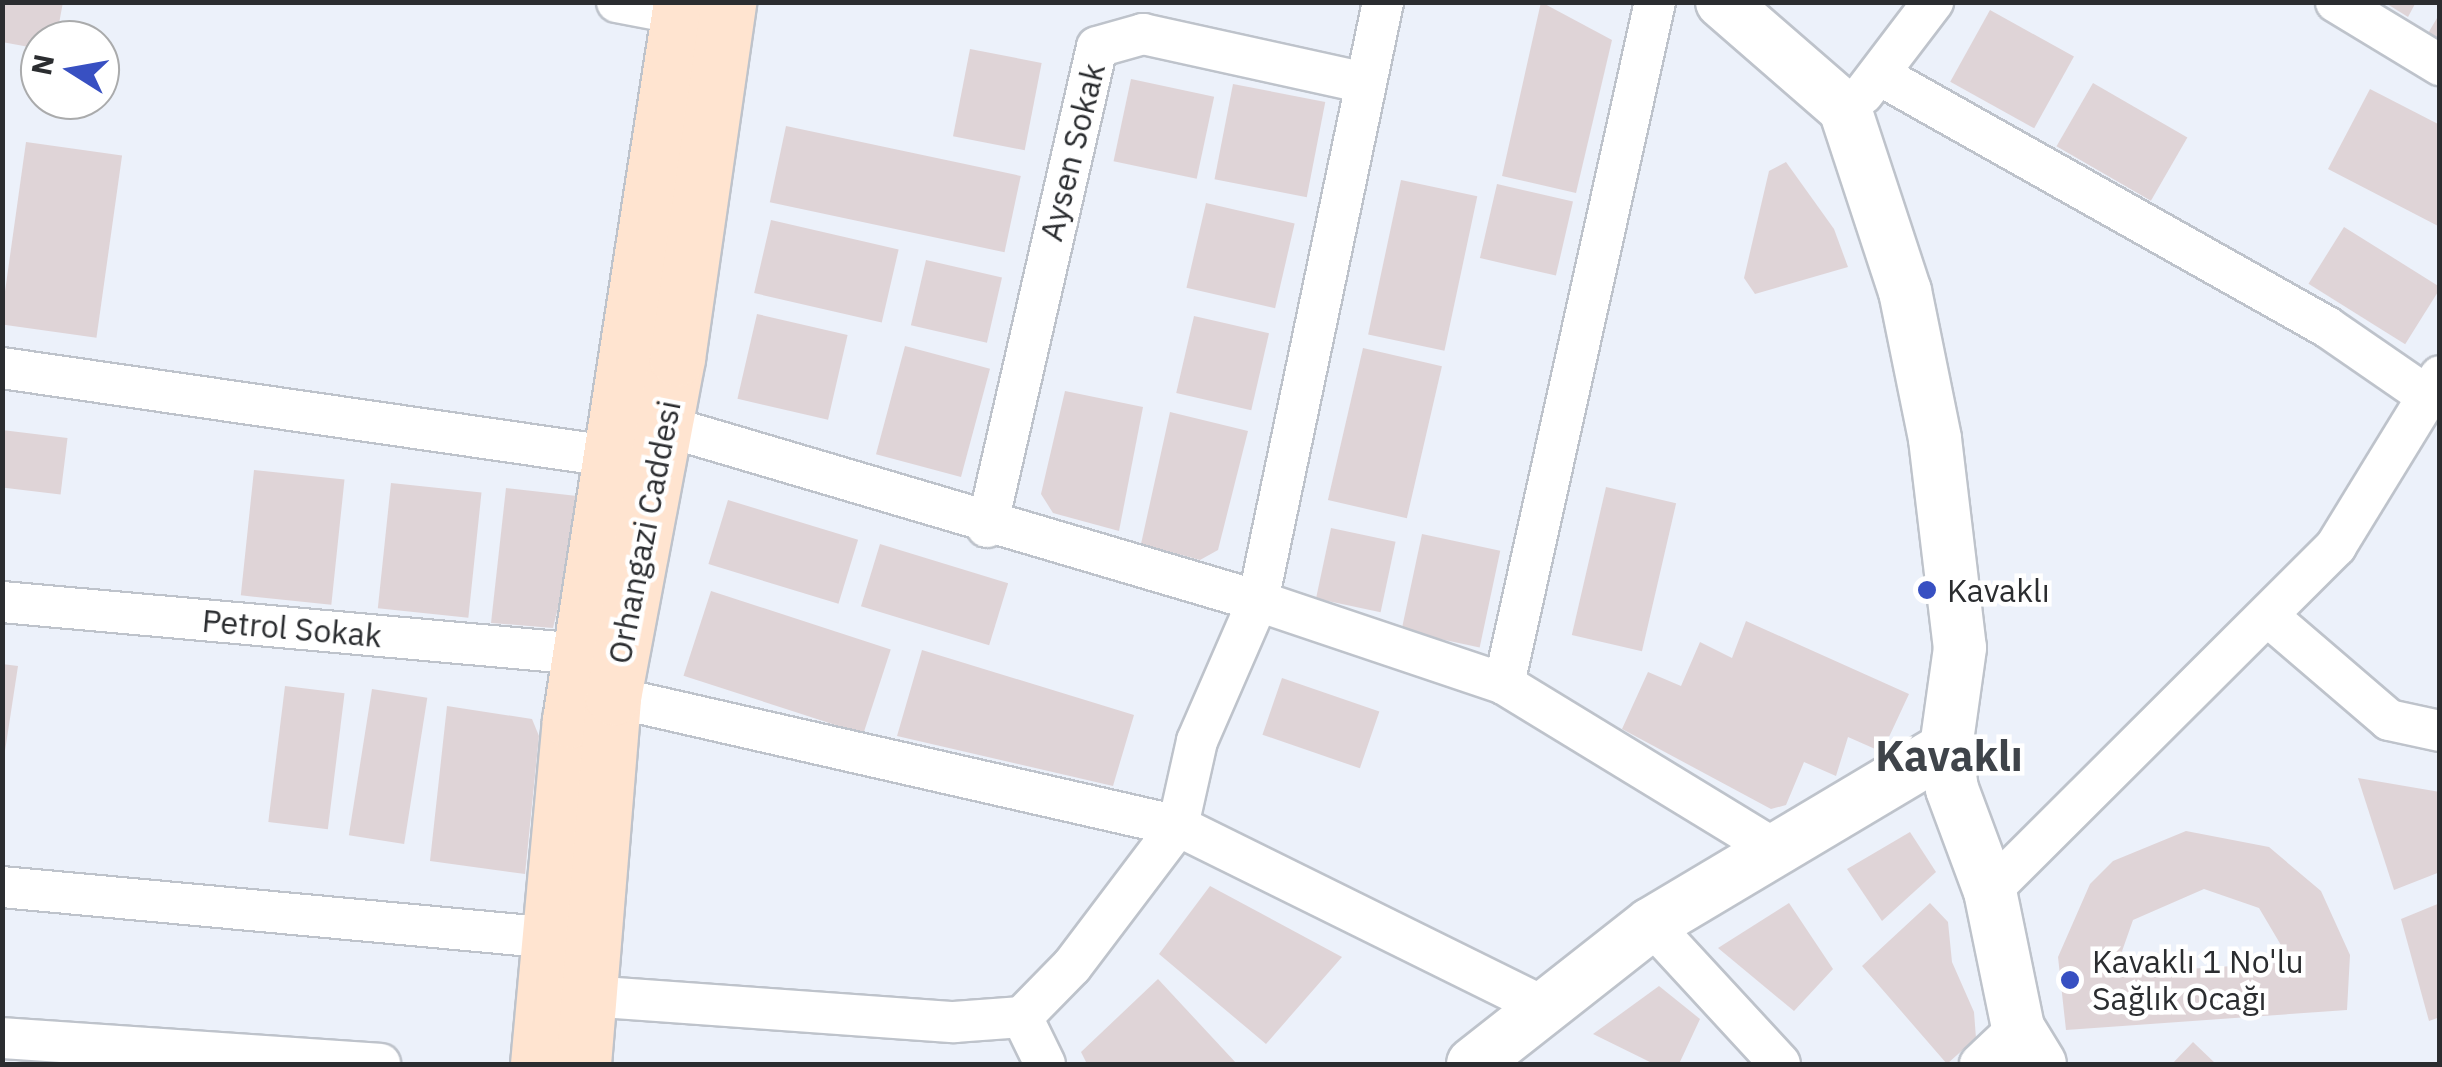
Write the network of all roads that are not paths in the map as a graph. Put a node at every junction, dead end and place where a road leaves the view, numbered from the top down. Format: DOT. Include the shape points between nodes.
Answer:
graph roads {
  1 [pos="617,2"];
  2 [pos="1382,2"];
  3 [pos="1655,2"];
  4 [pos="1722,2"];
  5 [pos="1933,2"];
  6 [pos="2336,2"];
  7 [pos="697,6"];
  8 [pos="2440,64"];
  9 [pos="1366,82"];
  10 [pos="1864,93"];
  11 [pos="2,368"];
  12 [pos="2433,386"];
  13 [pos="662,425"];
  14 [pos="615,457"];
  15 [pos="987,527"];
  16 [pos="1258,601"];
  17 [pos="2,602"];
  18 [pos="2268,617"];
  19 [pos="597,675"];
  20 [pos="1504,684"];
  21 [pos="2440,731"];
  22 [pos="1946,748"];
  23 [pos="1178,826"];
  24 [pos="1776,850"];
  25 [pos="2,887"];
  26 [pos="1990,891"];
  27 [pos="1651,924"];
  28 [pos="552,938"];
  29 [pos="588,996"];
  30 [pos="1540,1004"];
  31 [pos="1022,1017"];
  32 [pos="2,1038"];
  33 [pos="2029,1046"];
  34 [pos="380,1064"];
  35 [pos="538,1064"];
  36 [pos="583,1064"];
  37 [pos="1045,1064"];
  38 [pos="1473,1064"];
  39 [pos="1780,1064"];
  40 [pos="1980,1064"];
  1 -- 7 [label="street"];
  2 -- 9 [label="street"];
  3 -- 20 [label="street"];
  4 -- 10 [label="street"];
  5 -- 10 [label="street"];
  6 -- 8 [label="street"];
  7 -- 13 [label="main road, Orhangazi Caddesi"];
  7 -- 14 [label="main road, Orhangazi Caddesi"];
  9 -- 15 [label="street, Aysen Sokak" via="1142,34 1097,48"];
  9 -- 16 [label="street"];
  10 -- 12 [label="street"];
  10 -- 22 [label="street" via="1935,438 1960,648"];
  11 -- 14 [label="street"];
  12 -- 18 [label="street" via="2336,546"];
  13 -- 15 [label="street"];
  13 -- 19 [label="main road, Orhangazi Caddesi"];
  14 -- 19 [label="main road, Orhangazi Caddesi"];
  15 -- 16 [label="street"];
  16 -- 20 [label="street"];
  16 -- 23 [label="street" via="1197,741"];
  17 -- 19 [label="street, Petrol Sokak"];
  18 -- 21 [label="street" via="2389,720"];
  18 -- 26 [label="street"];
  19 -- 23 [label="street, Petrol Sokak"];
  19 -- 28 [label="main road, Orhangazi Caddesi"];
  19 -- 29 [label="main road, Orhangazi Caddesi"];
  20 -- 24 [label="street"];
  22 -- 24 [label="street"];
  22 -- 26 [label="street"];
  23 -- 30 [label="street, Petrol Sokak"];
  23 -- 31 [label="street"];
  24 -- 27 [label="street"];
  25 -- 28 [label="street"];
  26 -- 33 [label="street"];
  27 -- 30 [label="street"];
  27 -- 39 [label="street"];
  28 -- 35 [label="main road, Orhangazi Caddesi"];
  29 -- 31 [label="street" via="954,1022"];
  29 -- 36 [label="main road, Orhangazi Caddesi"];
  30 -- 38 [label="street"];
  31 -- 37 [label="street"];
  32 -- 34 [label="street"];
  33 -- 40 [label="street"];
}
